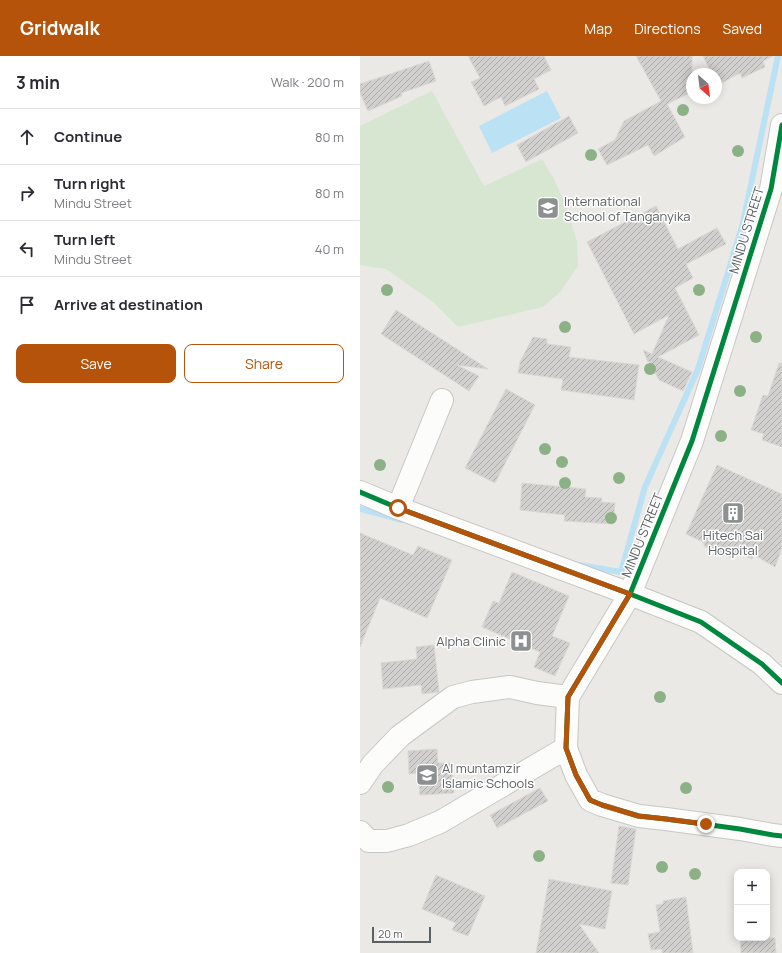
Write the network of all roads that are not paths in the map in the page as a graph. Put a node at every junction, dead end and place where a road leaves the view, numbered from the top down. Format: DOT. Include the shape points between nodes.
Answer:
graph roads {
  1 [pos="782,125"];
  2 [pos="442,400"];
  3 [pos="360,492"];
  4 [pos="398,508"];
  5 [pos="630,594"];
  6 [pos="782,683"];
  7 [pos="568,697"];
  8 [pos="566,748"];
  9 [pos="360,783"];
  10 [pos="360,832"];
  11 [pos="782,836"];
  1 -- 5 [label="street, MINDU STREET" via="771,189 692,441"];
  2 -- 4 [label="street"];
  3 -- 4 [label="street"];
  4 -- 5 [label="street"];
  5 -- 6 [label="street" via="701,622 762,664"];
  5 -- 7 [label="street, MINDU STREET"];
  7 -- 8 [label="street, MINDU STREET"];
  7 -- 9 [label="street" via="510,687 453,697 400,736 373,764"];
  8 -- 10 [label="street" via="440,822 409,835 387,841 369,841"];
  8 -- 11 [label="street, MINDU STREET" via="576,775 590,800 602,805 638,816"];
}
